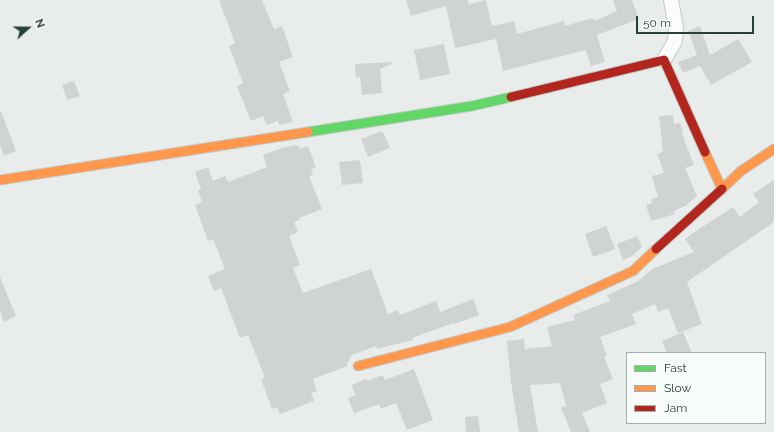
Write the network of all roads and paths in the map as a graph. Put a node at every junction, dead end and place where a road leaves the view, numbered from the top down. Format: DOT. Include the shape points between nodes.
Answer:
graph roads {
  1 [pos="671,0"];
  2 [pos="664,60"];
  3 [pos="774,149"];
  4 [pos="0,180"];
  5 [pos="722,189"];
  6 [pos="358,366"];
  1 -- 2 [label="street" via="676,28 675,40"];
  2 -- 4 [label="street" via="472,106"];
  2 -- 5 [label="street"];
  3 -- 5 [label="street"];
  5 -- 6 [label="street" via="633,271 510,327"];
}
